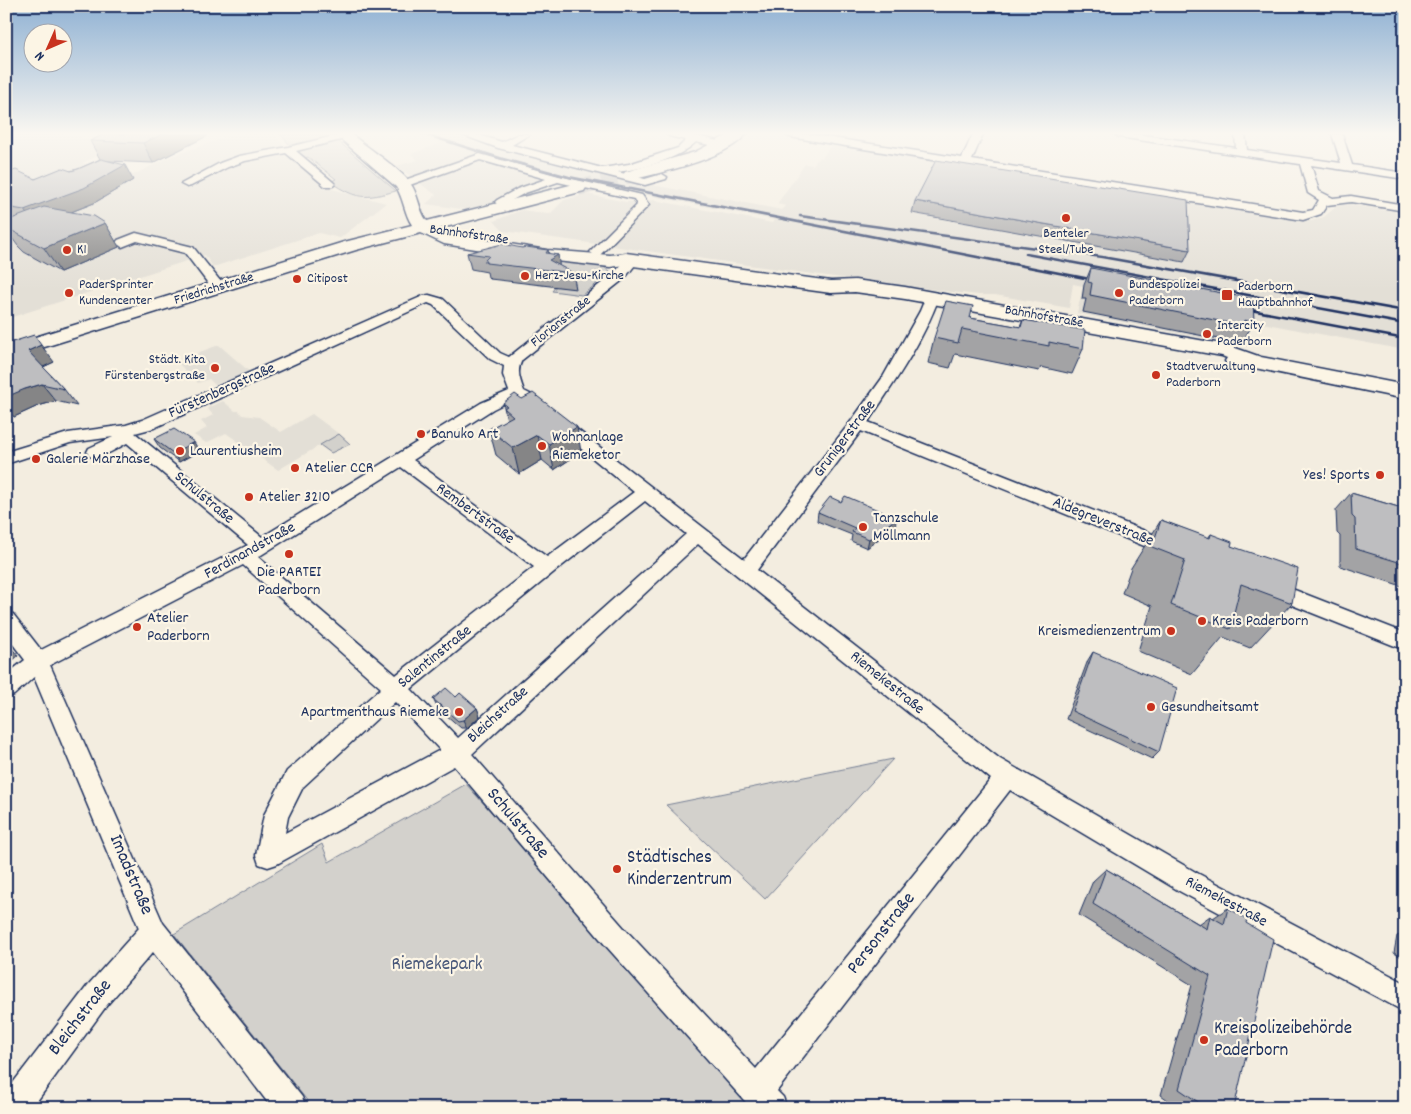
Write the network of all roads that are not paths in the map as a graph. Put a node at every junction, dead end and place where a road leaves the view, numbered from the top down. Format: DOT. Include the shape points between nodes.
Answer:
graph roads {
  1 [pos="404,186"];
  2 [pos="536,186"];
  3 [pos="588,186"];
  4 [pos="1112,186"];
  5 [pos="1312,186"];
  6 [pos="578,188"];
  7 [pos="1329,200"];
  8 [pos="495,207"];
  9 [pos="1405,208"];
  10 [pos="424,228"];
  11 [pos="490,238"];
  12 [pos="122,243"];
  13 [pos="596,252"];
  14 [pos="630,260"];
  15 [pos="218,288"];
  16 [pos="931,301"];
  17 [pos="557,326"];
  18 [pos="6,353"];
  19 [pos="511,364"];
  20 [pos="1405,392"];
  21 [pos="517,394"];
  22 [pos="858,424"];
  23 [pos="128,433"];
  24 [pos="96,449"];
  25 [pos="6,458"];
  26 [pos="402,460"];
  27 [pos="645,492"];
  28 [pos="698,533"];
  29 [pos="253,551"];
  30 [pos="1189,556"];
  31 [pos="547,567"];
  32 [pos="745,572"];
  33 [pos="1250,580"];
  34 [pos="6,620"];
  35 [pos="1405,642"];
  36 [pos="38,661"];
  37 [pos="6,688"];
  38 [pos="396,688"];
  39 [pos="457,752"];
  40 [pos="1005,776"];
  41 [pos="268,855"];
  42 [pos="154,932"];
  43 [pos="1405,998"];
  44 [pos="765,1100"];
  45 [pos="13,1108"];
  46 [pos="291,1108"];
  1 -- 10 [label="main road" via="412,210"];
  2 -- 8 [label="street"];
  3 -- 13 [label="street" via="638,197 643,205"];
  4 -- 7 [label="street" via="1303,216 1317,212 1323,202"];
  5 -- 7 [label="street" via="1314,193"];
  6 -- 8 [label="main road, Friedrichstraße"];
  7 -- 9 [label="street" via="1351,199"];
  8 -- 10 [label="main road, Friedrichstraße"];
  8 -- 11 [label="main road" via="481,225"];
  10 -- 11 [label="main road, Bahnhofstraße"];
  10 -- 14 [label="main road, Bahnhofstraße" via="456,242 580,258"];
  10 -- 15 [label="main road, Friedrichstraße" via="350,246"];
  11 -- 13 [label="main road, Bahnhofstraße"];
  12 -- 15 [label="street" via="136,237 189,250"];
  13 -- 14 [label="main road, Bahnhofstraße"];
  14 -- 16 [label="main road, Bahnhofstraße"];
  14 -- 17 [label="street, Florianstraße" via="620,275"];
  15 -- 18 [label="main road, Friedrichstraße"];
  16 -- 20 [label="main road, Bahnhofstraße" via="1227,351 1255,362"];
  16 -- 22 [label="street, Grunigerstraße" via="890,377"];
  17 -- 19 [label="street, Florianstraße"];
  19 -- 21 [label="street" via="509,373"];
  19 -- 23 [label="street, Fürstenbergstraße" via="496,356 438,302 429,299"];
  21 -- 26 [label="street, Ferdinandstraße" via="487,406"];
  21 -- 27 [label="street, Riemekestraße" via="529,399"];
  22 -- 30 [label="street, Aldegreverstraße"];
  22 -- 32 [label="street, Grunigerstraße"];
  23 -- 24 [label="street, Fürstenbergstraße"];
  23 -- 25 [label="street, Fürstenbergstraße" via="68,438"];
  23 -- 29 [label="street, Schulstraße"];
  26 -- 29 [label="street, Ferdinandstraße"];
  26 -- 31 [label="street, Rembertstraße"];
  27 -- 28 [label="street, Riemekestraße"];
  27 -- 31 [label="street, Salentinstraße"];
  28 -- 32 [label="street, Riemekestraße"];
  28 -- 39 [label="street, Bleichstraße"];
  29 -- 36 [label="street, Ferdinandstraße"];
  29 -- 38 [label="street, Schulstraße"];
  31 -- 38 [label="street, Salentinstraße"];
  32 -- 40 [label="street, Riemekestraße"];
  33 -- 35 [label="street"];
  34 -- 36 [label="street, Imadstraße"];
  36 -- 37 [label="street, Ferdinandstraße"];
  36 -- 42 [label="street, Imadstraße"];
  38 -- 39 [label="street, Schulstraße"];
  38 -- 41 [label="street, Salentinstraße" via="295,780 276,815"];
  39 -- 41 [label="street, Bleichstraße"];
  39 -- 44 [label="street, Schulstraße" via="603,923"];
  40 -- 43 [label="street, Riemekestraße" via="1190,883"];
  40 -- 44 [label="street, Personstraße"];
  42 -- 45 [label="street, Bleichstraße" via="89,1006"];
  42 -- 46 [label="street, Imadstraße"];
}
